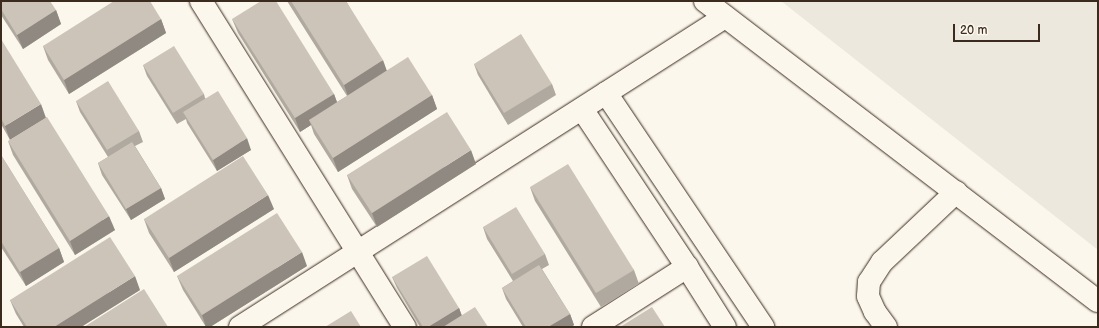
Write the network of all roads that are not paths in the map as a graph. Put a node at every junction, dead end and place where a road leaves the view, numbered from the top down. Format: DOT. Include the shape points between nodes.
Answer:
graph roads {
  1 [pos="201,1"];
  2 [pos="705,1"];
  3 [pos="725,17"];
  4 [pos="606,93"];
  5 [pos="582,109"];
  6 [pos="956,192"];
  7 [pos="357,252"];
  8 [pos="687,267"];
  9 [pos="1098,301"];
  10 [pos="240,327"];
  11 [pos="405,327"];
  12 [pos="593,327"];
  13 [pos="725,327"];
  14 [pos="763,327"];
  15 [pos="886,327"];
  1 -- 7 [label="street"];
  2 -- 3 [label="street"];
  3 -- 4 [label="street"];
  3 -- 6 [label="street"];
  4 -- 5 [label="street"];
  4 -- 14 [label="street"];
  5 -- 7 [label="street"];
  5 -- 8 [label="street"];
  6 -- 9 [label="street"];
  6 -- 15 [label="street" via="882,262 868,282 868,296"];
  7 -- 10 [label="street"];
  7 -- 11 [label="street"];
  8 -- 12 [label="street"];
  8 -- 13 [label="street"];
}
